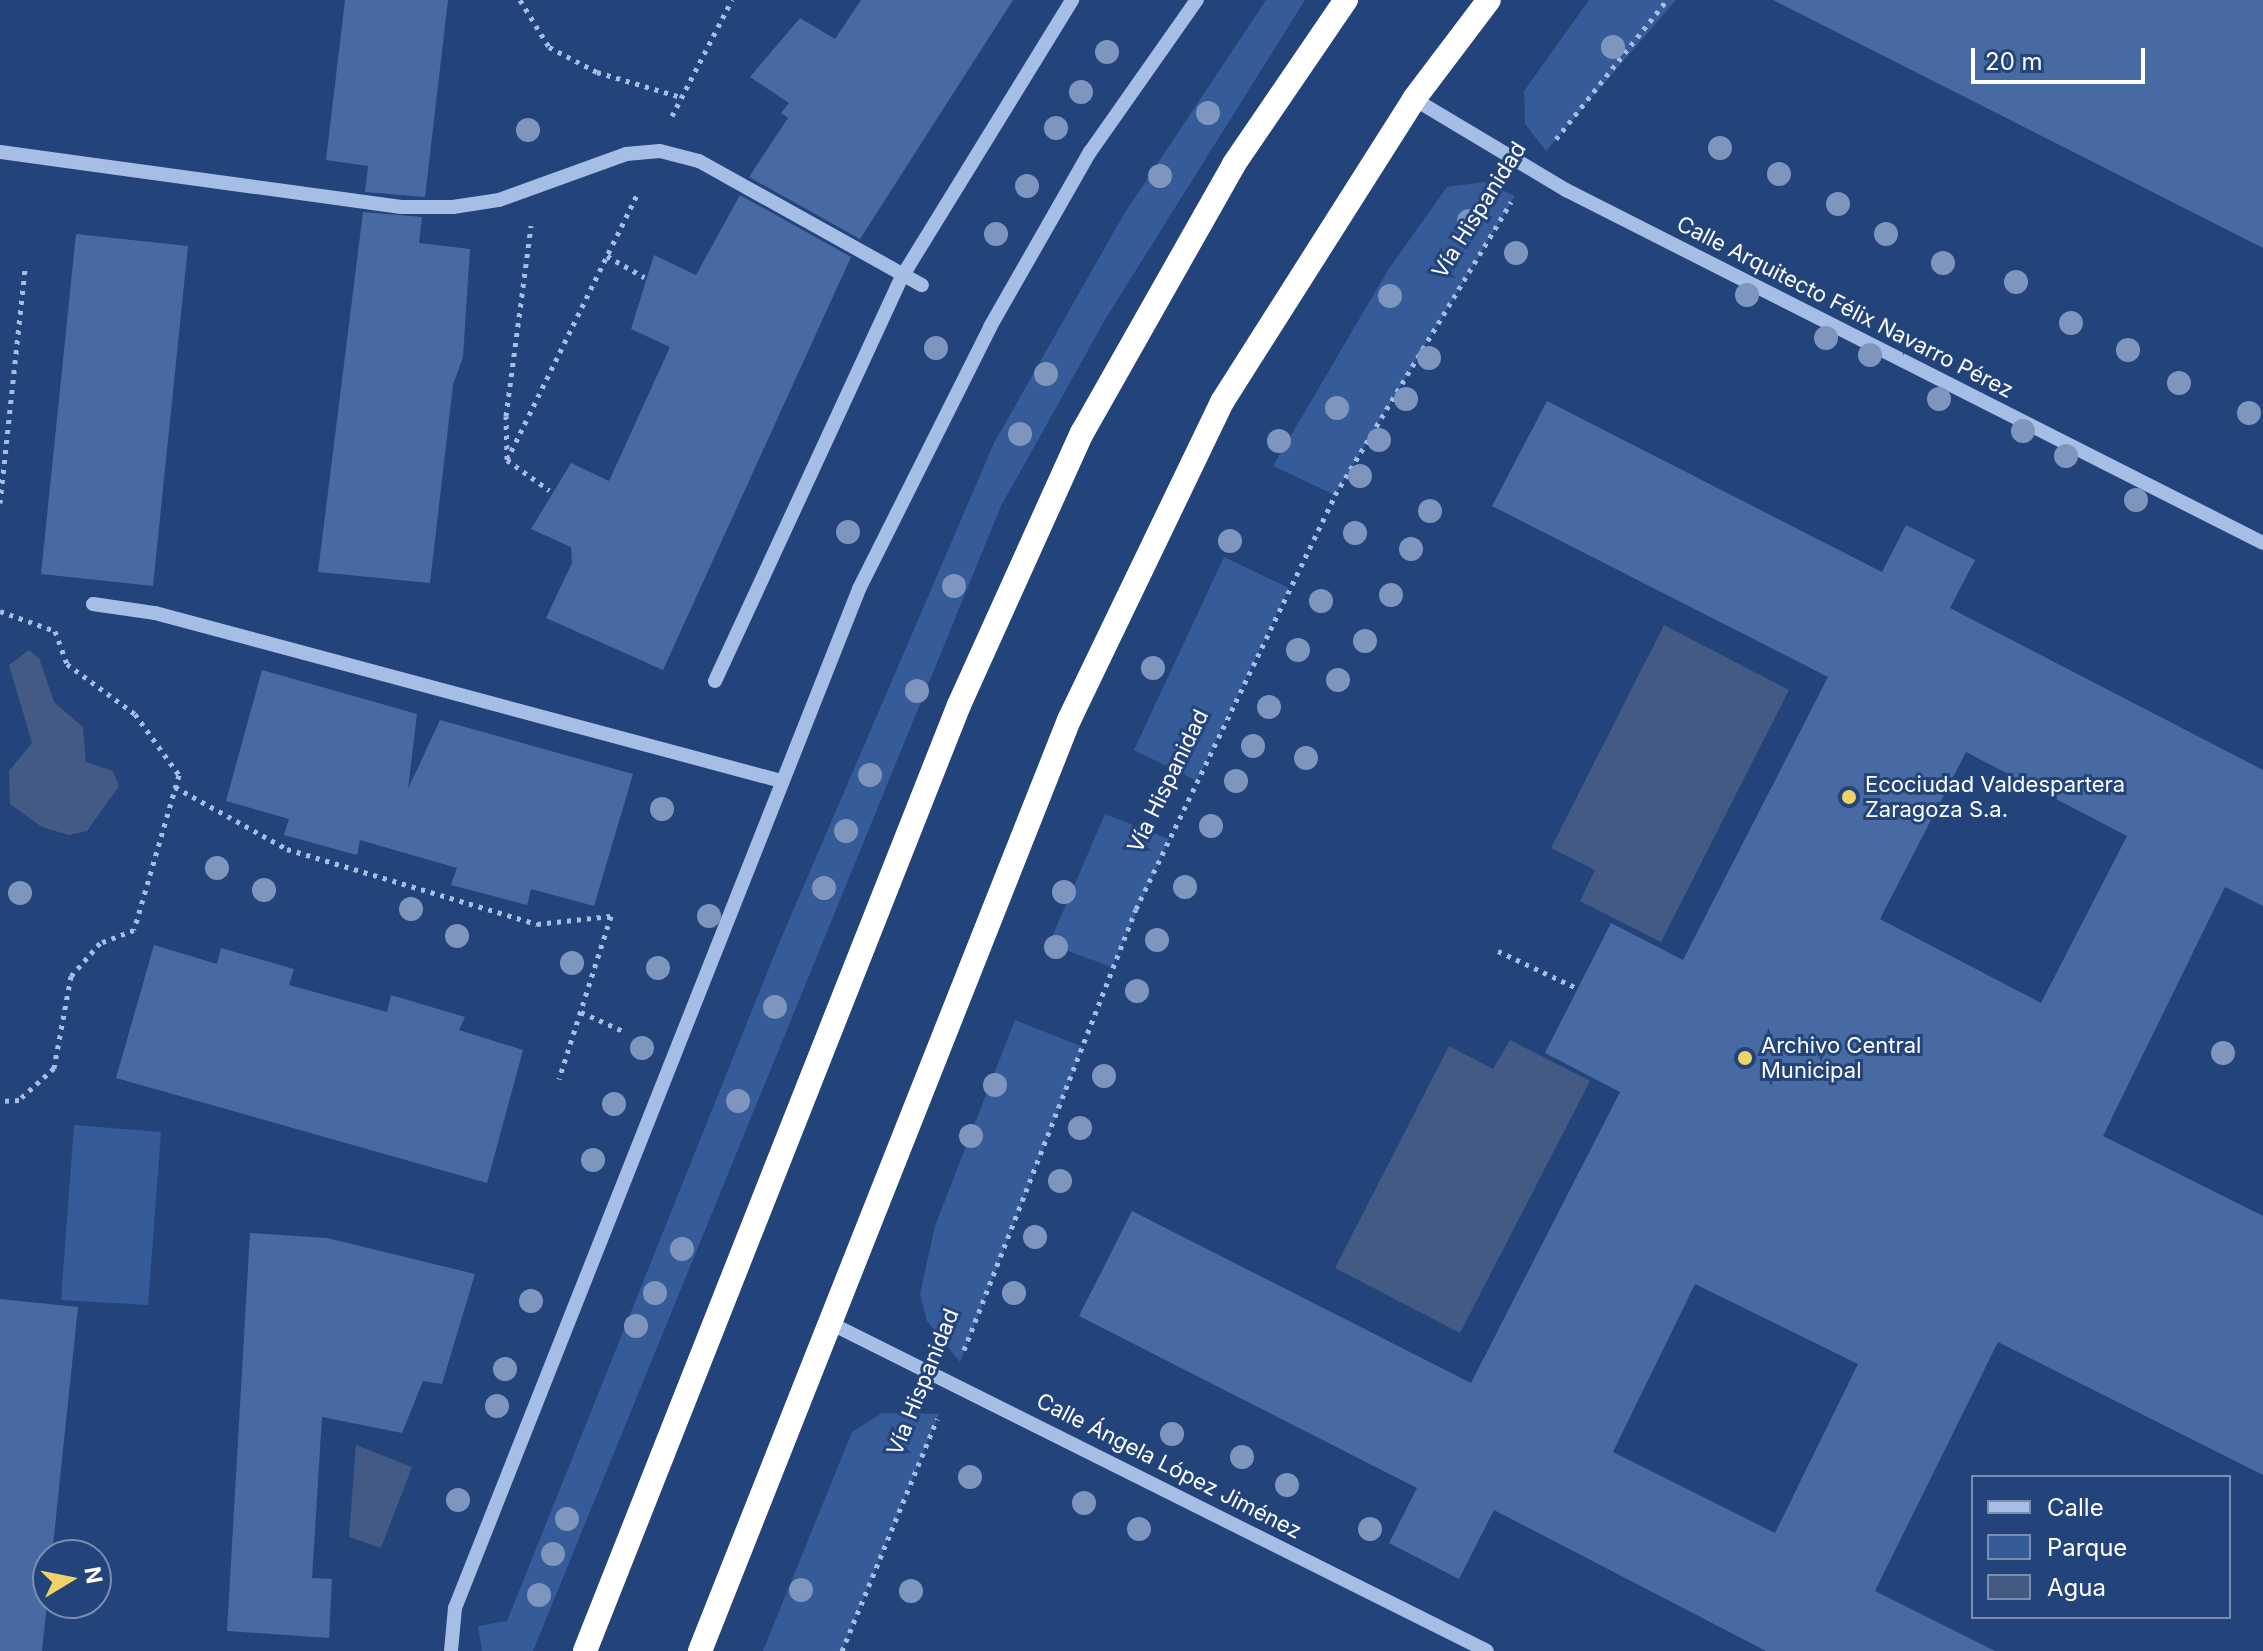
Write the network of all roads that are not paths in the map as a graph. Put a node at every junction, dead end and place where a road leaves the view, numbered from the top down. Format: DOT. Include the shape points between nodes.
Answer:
graph roads {
  1 [pos="1072,0"];
  2 [pos="1197,0"];
  3 [pos="1346,0"];
  4 [pos="1489,0"];
  5 [pos="1414,99"];
  6 [pos="0,152"];
  7 [pos="903,275"];
  8 [pos="922,285"];
  9 [pos="2263,543"];
  10 [pos="93,604"];
  11 [pos="715,681"];
  12 [pos="781,781"];
  13 [pos="830,1323"];
  14 [pos="451,1651"];
  15 [pos="585,1651"];
  16 [pos="700,1651"];
  17 [pos="1487,1651"];
  1 -- 7 [label="street"];
  2 -- 12 [label="street" via="1090,152 990,327 859,589"];
  3 -- 15 [label="highway" via="1234,164 1082,433 959,705"];
  4 -- 5 [label="highway"];
  5 -- 9 [label="street, Calle Arquitecto Félix Navarro Pérez" via="1530,172"];
  5 -- 13 [label="highway" via="1222,402 1089,679"];
  6 -- 7 [label="street" via="401,207 453,207 537,186 626,154 660,151 699,161"];
  7 -- 8 [label="street"];
  7 -- 11 [label="street"];
  10 -- 12 [label="street" via="155,613"];
  12 -- 14 [label="street" via="455,1608"];
  13 -- 16 [label="highway"];
  13 -- 17 [label="street, Calle Ángela López Jiménez"];
}
